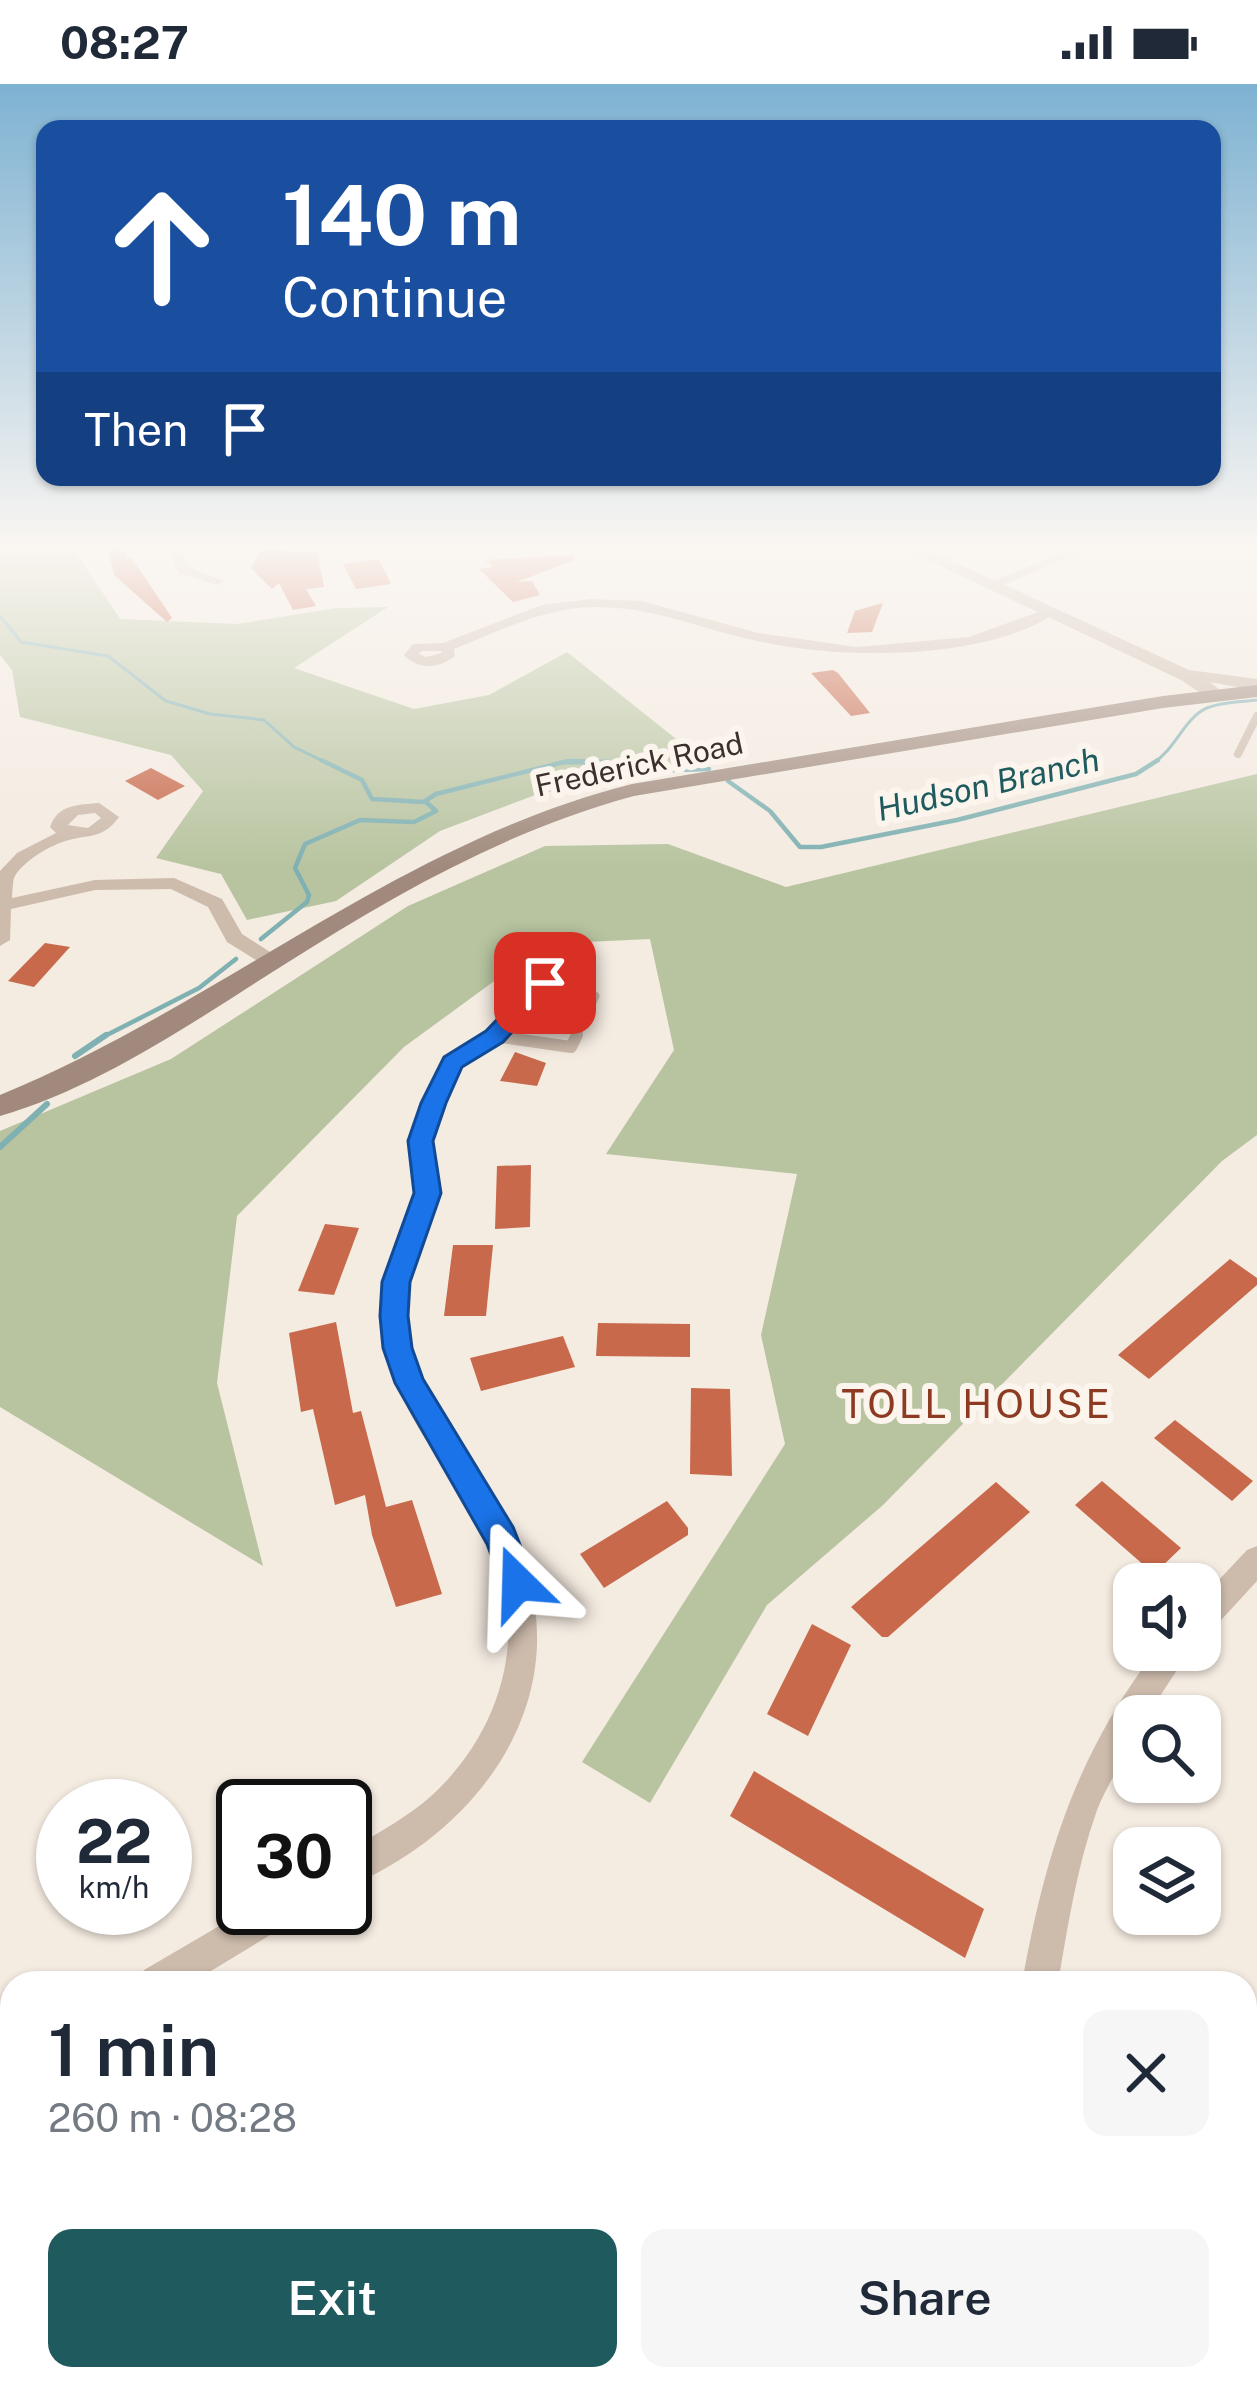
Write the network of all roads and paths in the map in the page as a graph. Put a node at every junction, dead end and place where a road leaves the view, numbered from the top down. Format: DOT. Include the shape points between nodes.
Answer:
graph roads {
  1 [pos="1136,653"];
  2 [pos="1171,668"];
  3 [pos="1257,688"];
  4 [pos="1215,694"];
  5 [pos="1155,703"];
  6 [pos="1257,716"];
  7 [pos="1238,754"];
  8 [pos="68,833"];
  9 [pos="1,906"];
  10 [pos="0,940"];
  11 [pos="271,961"];
  12 [pos="494,1036"];
  13 [pos="0,1106"];
  14 [pos="428,1193"];
  15 [pos="1257,1560"];
  16 [pos="1221,1599"];
  17 [pos="1160,1671"];
  18 [pos="372,1854"];
  19 [pos="238,1935"];
  20 [pos="177,1971"];
  21 [pos="1042,1971"];
  1 -- 2 [label="street"];
  2 -- 3 [label="street"];
  2 -- 4 [label="street"];
  2 -- 5 [label="street" via="1180,688"];
  3 -- 4 [label="main road, Frederick Road"];
  4 -- 5 [label="main road, Frederick Road"];
  5 -- 11 [label="main road, Frederick Road" via="561,806 446,857"];
  6 -- 7 [label="lane"];
  8 -- 9 [label="street" via="12,868"];
  9 -- 10 [label="street"];
  9 -- 11 [label="street" via="95,885 174,883 215,903 234,938"];
  11 -- 13 [label="main road, Frederick Road" via="122,1050"];
  12 -- 12 [label="lane" via="545,983 596,996 571,1047"];
  12 -- 14 [label="lane" via="452,1062 424,1125"];
  14 -- 18 [label="street" via="396,1282 397,1348 502,1538 524,1621 521,1663 498,1738 470,1778 440,1810"];
  15 -- 16 [label="street"];
  17 -- 21 [label="street" via="1103,1753 1078,1812 1059,1868"];
  19 -- 20 [label="street"];
}
